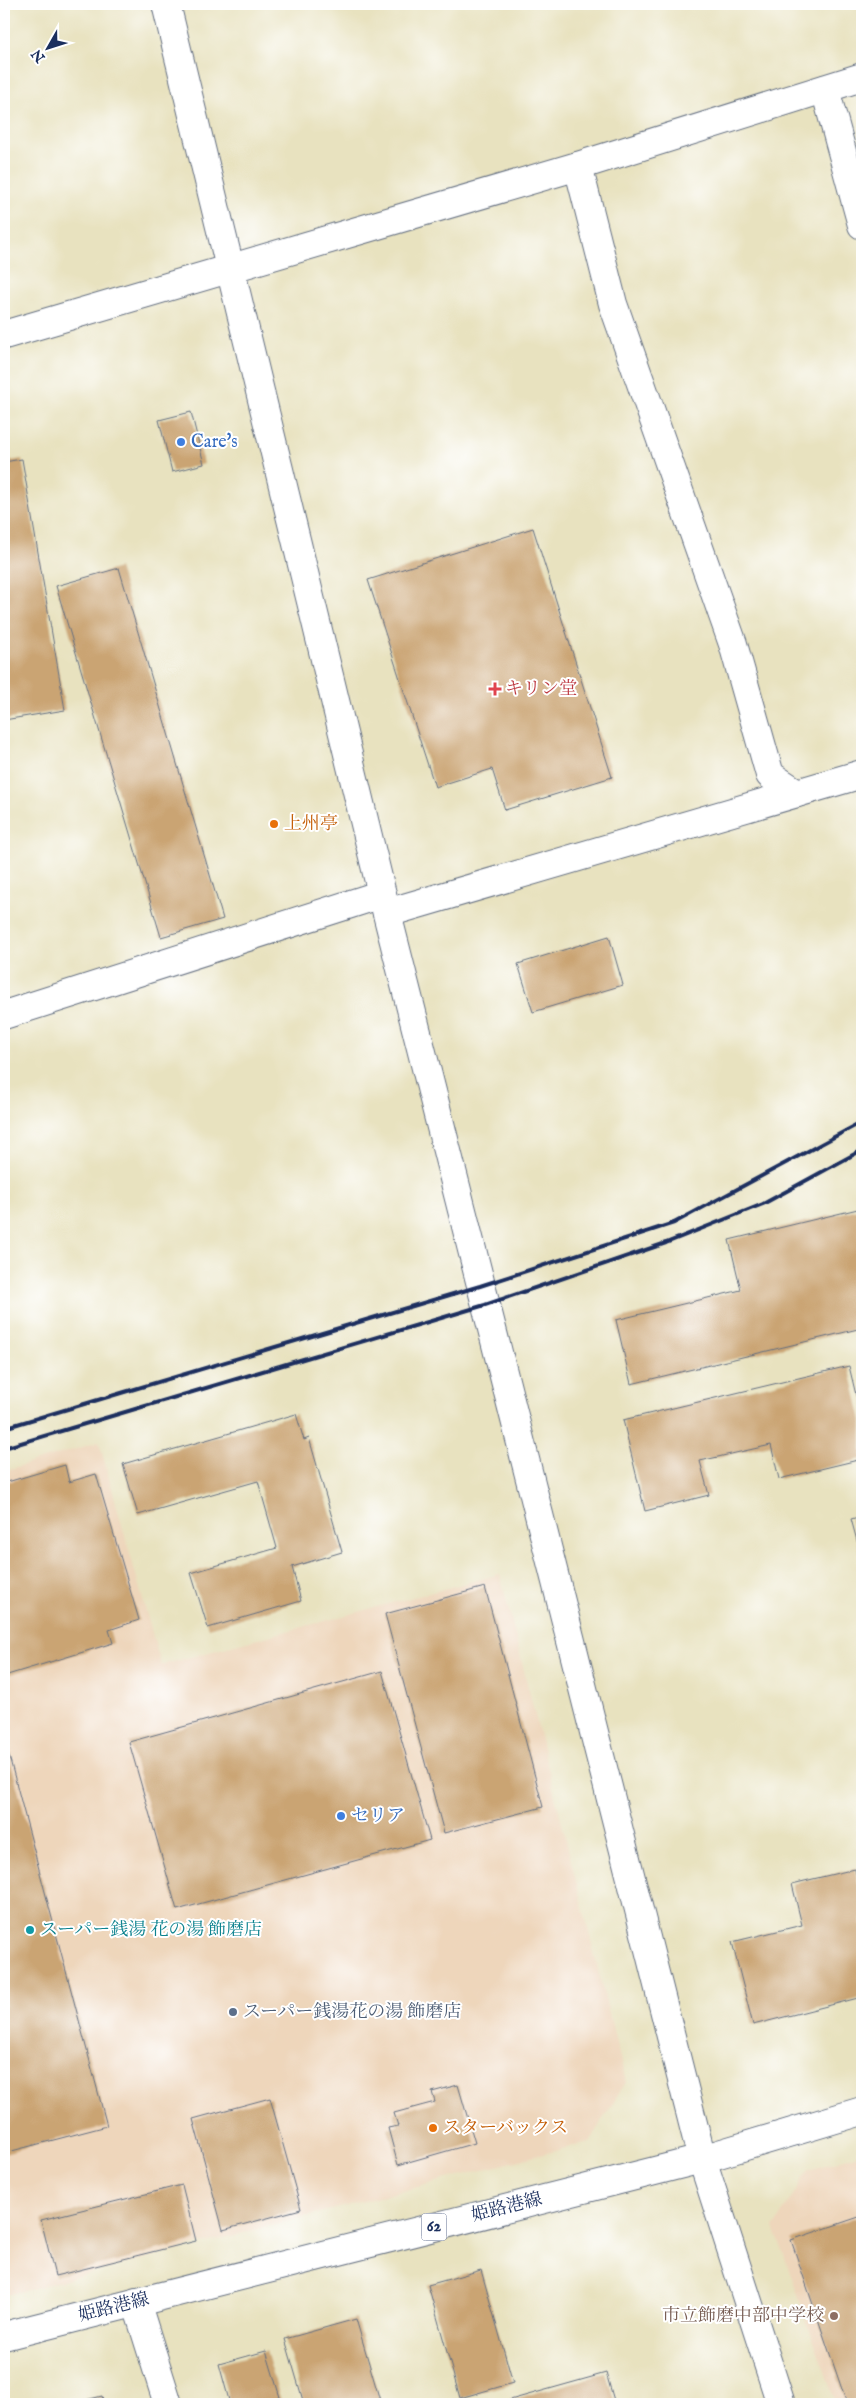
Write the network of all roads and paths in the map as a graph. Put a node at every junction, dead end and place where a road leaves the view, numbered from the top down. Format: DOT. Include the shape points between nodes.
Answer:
graph roads {
  1 [pos="166,4"];
  2 [pos="862,77"];
  3 [pos="825,89"];
  4 [pos="578,166"];
  5 [pos="862,225"];
  6 [pos="232,268"];
  7 [pos="4,335"];
  8 [pos="862,774"];
  9 [pos="797,793"];
  10 [pos="385,903"];
  11 [pos="4,1015"];
  12 [pos="862,2111"];
  13 [pos="702,2159"];
  14 [pos="136,2302"];
  15 [pos="4,2336"];
  16 [pos="168,2404"];
  17 [pos="780,2404"];
  1 -- 6 [label="street"];
  2 -- 3 [label="street"];
  3 -- 4 [label="street"];
  3 -- 5 [label="street"];
  4 -- 6 [label="street"];
  4 -- 9 [label="street" via="613,304 733,644 770,775"];
  6 -- 7 [label="street"];
  6 -- 10 [label="street"];
  8 -- 9 [label="street"];
  9 -- 10 [label="street"];
  10 -- 11 [label="street"];
  10 -- 13 [label="street"];
  12 -- 13 [label="street, 姫路港線 / 62"];
  13 -- 14 [label="street, 姫路港線 / 62"];
  13 -- 17 [label="street"];
  14 -- 15 [label="street, 姫路港線 / 62"];
  14 -- 16 [label="street"];
}
